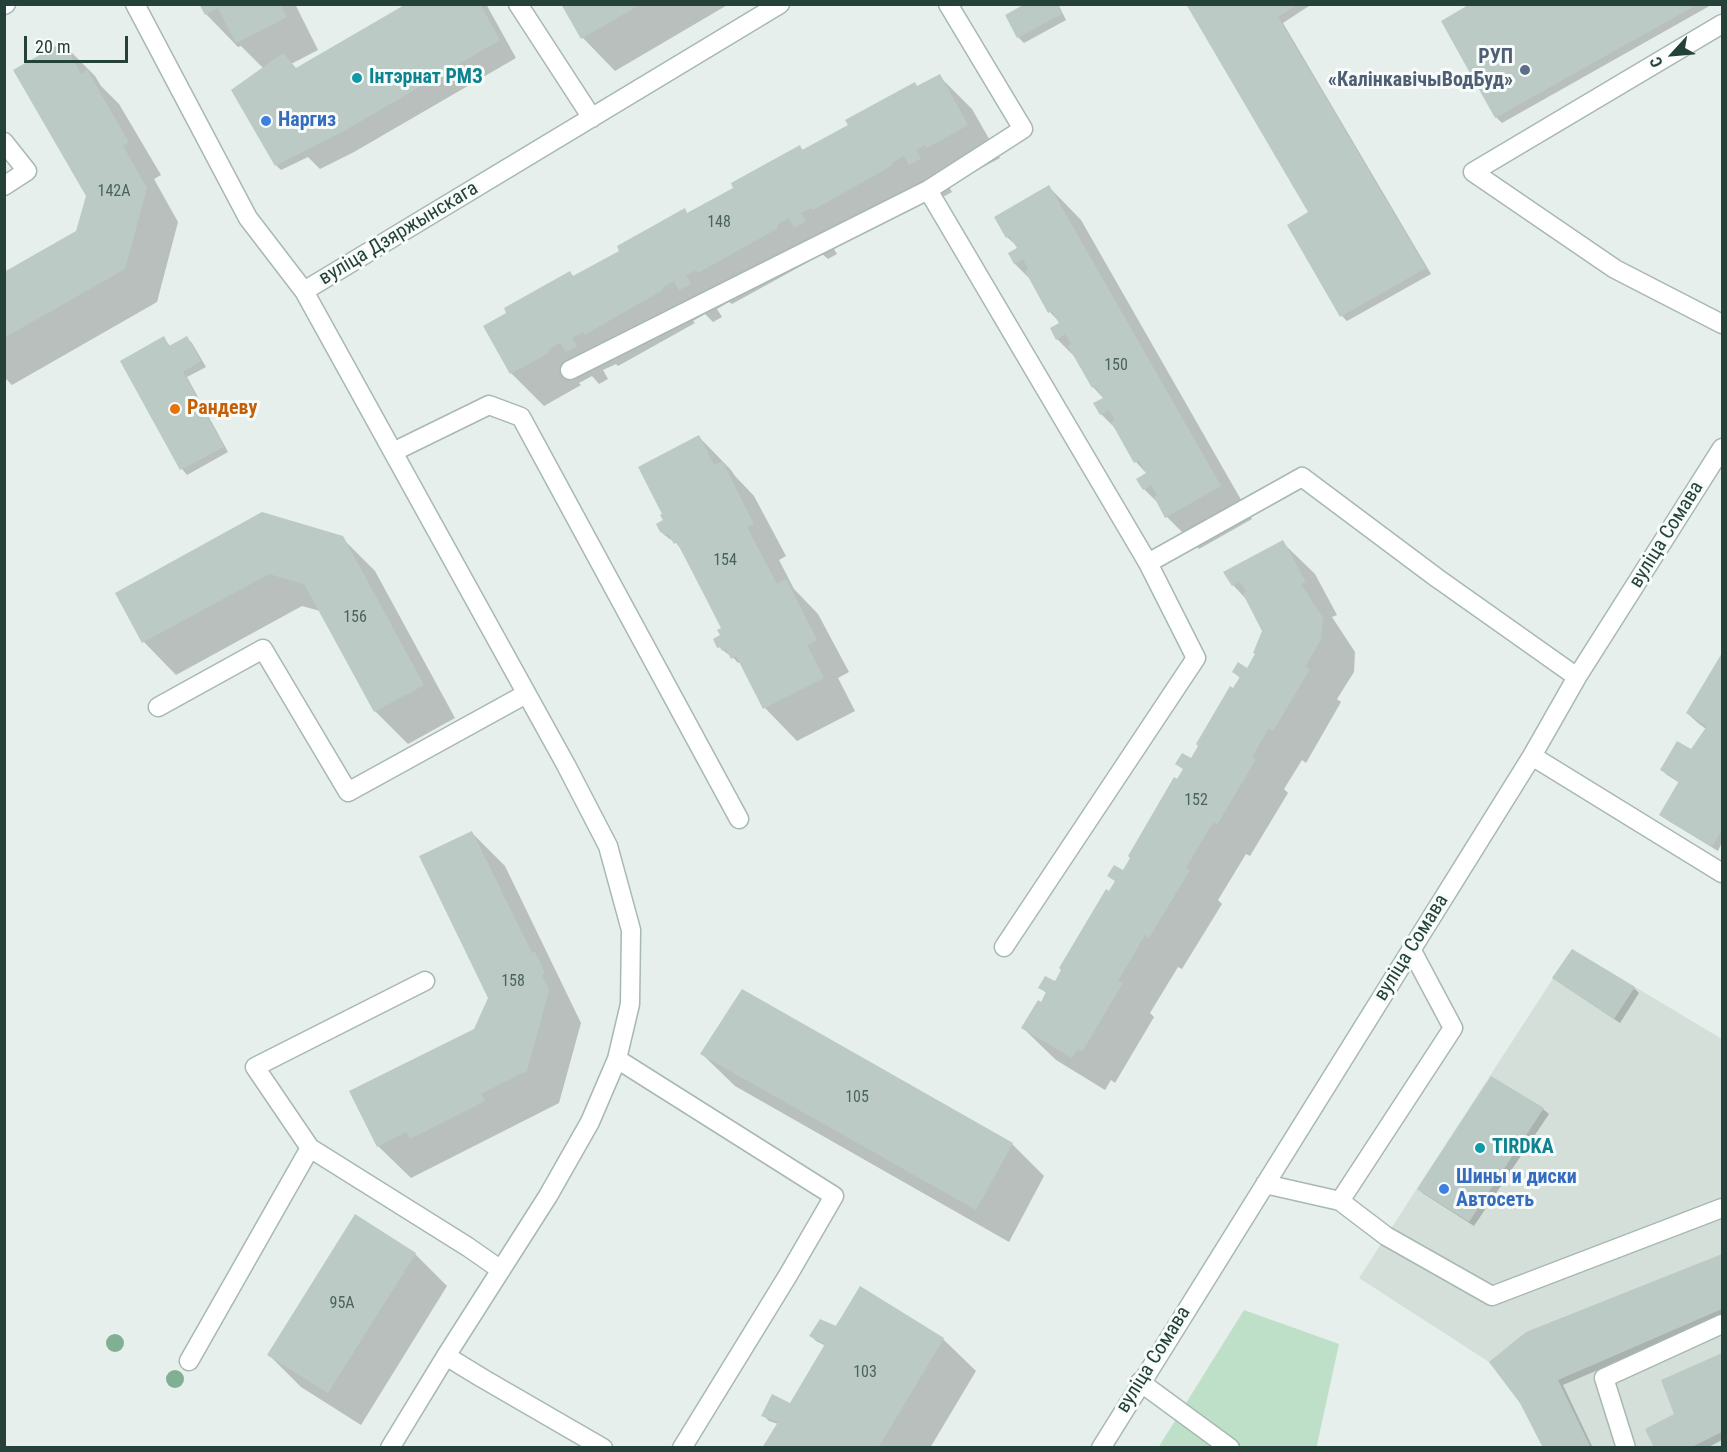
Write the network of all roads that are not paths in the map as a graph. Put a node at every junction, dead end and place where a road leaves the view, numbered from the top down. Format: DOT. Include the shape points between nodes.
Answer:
graph roads {
  1 [pos="135,4"];
  2 [pos="518,4"];
  3 [pos="780,4"];
  4 [pos="948,4"];
  5 [pos="1722,24"];
  6 [pos="592,118"];
  7 [pos="4,142"];
  8 [pos="4,186"];
  9 [pos="928,190"];
  10 [pos="304,291"];
  11 [pos="1722,324"];
  12 [pos="570,370"];
  13 [pos="1722,448"];
  14 [pos="393,452"];
  15 [pos="1148,563"];
  16 [pos="1577,677"];
  17 [pos="526,693"];
  18 [pos="158,707"];
  19 [pos="1532,756"];
  20 [pos="739,819"];
  21 [pos="1722,873"];
  22 [pos="1004,947"];
  23 [pos="1411,949"];
  24 [pos="425,981"];
  25 [pos="617,1059"];
  26 [pos="310,1148"];
  27 [pos="1265,1184"];
  28 [pos="1340,1201"];
  29 [pos="1722,1208"];
  30 [pos="501,1270"];
  31 [pos="1722,1324"];
  32 [pos="446,1356"];
  33 [pos="189,1361"];
  34 [pos="1140,1382"];
  35 [pos="390,1448"];
  36 [pos="603,1448"];
  37 [pos="682,1448"];
  38 [pos="1101,1448"];
  39 [pos="1230,1448"];
  40 [pos="1626,1448"];
  1 -- 10 [label="street, вуліца Дзяржынскага" via="248,218"];
  2 -- 6 [label="street"];
  3 -- 6 [label="street, вуліца Дзяржынскага"];
  4 -- 9 [label="street" via="1023,129"];
  5 -- 11 [label="street" via="1473,172 1615,269"];
  6 -- 10 [label="street, вуліца Дзяржынскага"];
  7 -- 8 [label="street" via="27,171"];
  9 -- 12 [label="street"];
  9 -- 15 [label="street"];
  10 -- 14 [label="street"];
  13 -- 16 [label="street, вуліца Сомава"];
  14 -- 17 [label="street"];
  14 -- 20 [label="street" via="489,405 521,417"];
  15 -- 16 [label="street" via="1302,477"];
  15 -- 22 [label="street" via="1196,658"];
  16 -- 19 [label="street, вуліца Сомава"];
  17 -- 18 [label="street" via="348,792 263,650"];
  17 -- 25 [label="street" via="608,846 631,930 630,1004"];
  19 -- 21 [label="street"];
  19 -- 23 [label="street, вуліца Сомава"];
  23 -- 27 [label="street, вуліца Сомава"];
  23 -- 28 [label="street" via="1453,1028"];
  24 -- 26 [label="street" via="255,1067"];
  25 -- 30 [label="street" via="590,1122"];
  25 -- 37 [label="street" via="834,1196"];
  26 -- 30 [label="street"];
  26 -- 33 [label="street"];
  27 -- 28 [label="street"];
  27 -- 34 [label="street, вуліца Сомава"];
  28 -- 29 [label="street" via="1386,1236 1492,1296"];
  30 -- 32 [label="street"];
  31 -- 40 [label="street" via="1604,1378"];
  32 -- 35 [label="street"];
  32 -- 36 [label="street"];
  34 -- 38 [label="street, вуліца Сомава"];
  34 -- 39 [label="street"];
}
